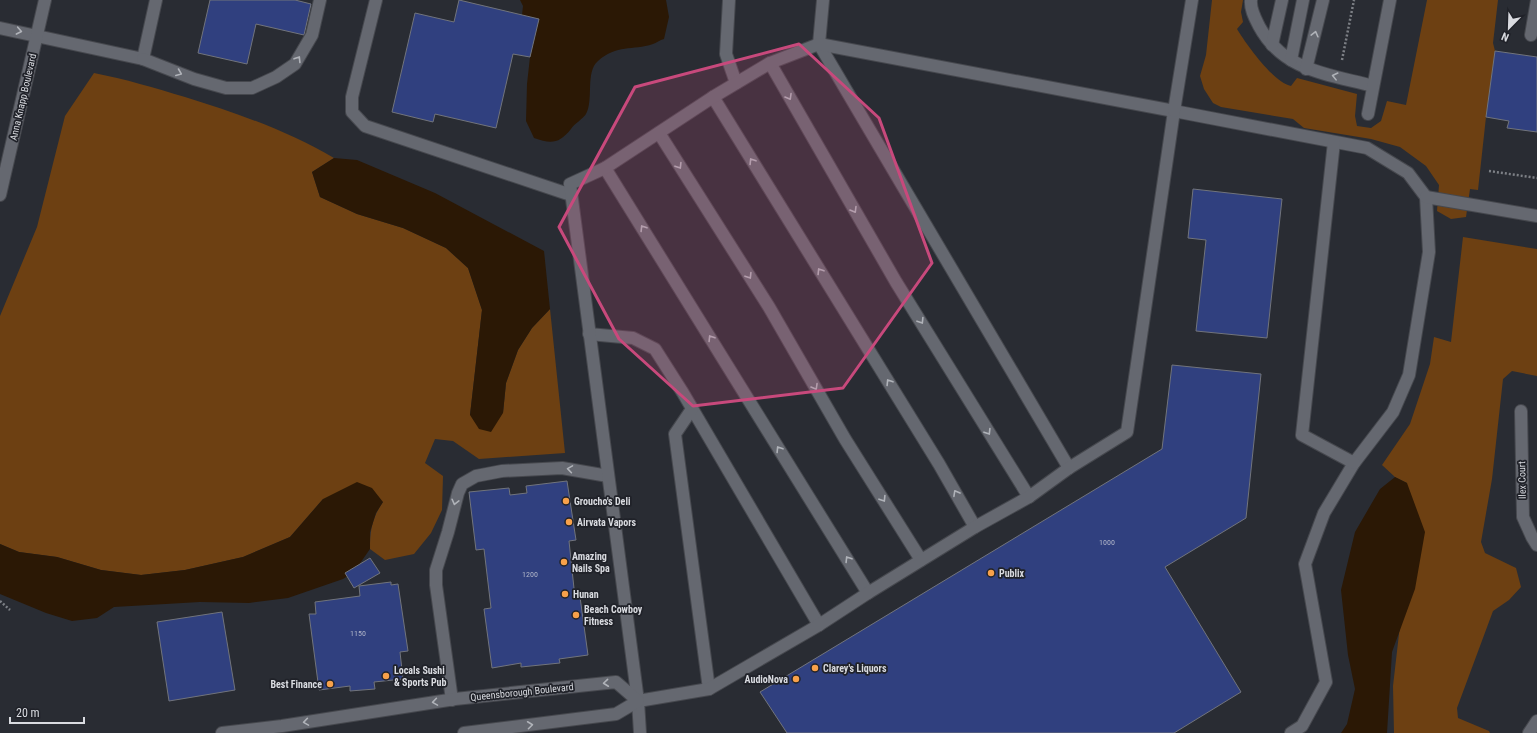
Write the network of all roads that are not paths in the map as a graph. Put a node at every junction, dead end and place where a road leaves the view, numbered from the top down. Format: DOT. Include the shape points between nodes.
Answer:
graph roads {
  1 [pos="45,0"];
  2 [pos="156,0"];
  3 [pos="320,0"];
  4 [pos="376,0"];
  5 [pos="729,0"];
  6 [pos="823,0"];
  7 [pos="1192,0"];
  8 [pos="1251,0"];
  9 [pos="1282,0"];
  10 [pos="1303,0"];
  11 [pos="1323,0"];
  12 [pos="1390,0"];
  13 [pos="1537,0"];
  14 [pos="0,28"];
  15 [pos="37,35"];
  16 [pos="1532,35"];
  17 [pos="820,44"];
  18 [pos="1272,45"];
  19 [pos="143,59"];
  20 [pos="1291,60"];
  21 [pos="770,64"];
  22 [pos="1306,69"];
  23 [pos="736,83"];
  24 [pos="1373,86"];
  25 [pos="713,97"];
  26 [pos="1174,111"];
  27 [pos="1368,114"];
  28 [pos="659,133"];
  29 [pos="1334,142"];
  30 [pos="604,168"];
  31 [pos="0,195"];
  32 [pos="571,195"];
  33 [pos="1426,197"];
  34 [pos="1537,216"];
  35 [pos="589,334"];
  36 [pos="692,409"];
  37 [pos="1521,412"];
  38 [pos="1354,463"];
  39 [pos="1069,468"];
  40 [pos="608,476"];
  41 [pos="1029,497"];
  42 [pos="975,527"];
  43 [pos="1535,541"];
  44 [pos="921,560"];
  45 [pos="868,592"];
  46 [pos="819,625"];
  47 [pos="709,689"];
  48 [pos="452,700"];
  49 [pos="638,701"];
  50 [pos="1537,721"];
  51 [pos="222,733"];
  52 [pos="464,733"];
  53 [pos="640,733"];
  54 [pos="1291,733"];
  55 [pos="1529,733"];
  1 -- 15 [label="street, Anna Knapp Boulevard"];
  2 -- 19 [label="street"];
  19 -- 3 [label="street, one-way" via="194,79 226,88 252,88 276,77 295,64 312,35"];
  4 -- 32 [label="street" via="352,96 352,112 365,126"];
  5 -- 23 [label="street" via="726,54"];
  6 -- 17 [label="street"];
  7 -- 26 [label="street"];
  8 -- 18 [label="street" via="1254,17"];
  9 -- 18 [label="street"];
  10 -- 20 [label="street"];
  22 -- 11 [label="street, one-way"];
  12 -- 24 [label="street"];
  13 -- 16 [label="street"];
  14 -- 15 [label="street, one-way"];
  15 -- 19 [label="street"];
  15 -- 31 [label="street, Anna Knapp Boulevard"];
  17 -- 21 [label="street"];
  17 -- 26 [label="street"];
  17 -- 39 [label="street"];
  18 -- 20 [label="street"];
  20 -- 22 [label="street"];
  21 -- 23 [label="street"];
  21 -- 41 [label="street, one-way" via="896,282"];
  24 -- 22 [label="street, one-way"];
  23 -- 25 [label="street"];
  24 -- 27 [label="street"];
  25 -- 28 [label="street"];
  42 -- 25 [label="street, one-way" via="939,464"];
  26 -- 29 [label="street"];
  26 -- 39 [label="street" via="1127,432"];
  28 -- 30 [label="street"];
  28 -- 44 [label="street, one-way" via="769,307 845,439"];
  29 -- 33 [label="street" via="1367,148 1374,152 1408,173"];
  29 -- 38 [label="street" via="1302,435"];
  30 -- 32 [label="street" via="570,184"];
  45 -- 30 [label="street, one-way"];
  32 -- 35 [label="street"];
  33 -- 34 [label="street"];
  33 -- 38 [label="street" via="1429,252 1409,375 1393,412"];
  35 -- 36 [label="street" via="633,338 655,349"];
  35 -- 40 [label="street"];
  36 -- 46 [label="street"];
  36 -- 47 [label="street" via="675,434"];
  37 -- 43 [label="street, Ilex Court" via="1523,517"];
  38 -- 54 [label="street" via="1324,513 1305,564 1326,682 1302,726"];
  39 -- 41 [label="street"];
  40 -- 48 [label="street, one-way" via="562,468 502,471 476,476 462,484 436,570"];
  40 -- 49 [label="street"];
  41 -- 42 [label="street"];
  42 -- 44 [label="street"];
  44 -- 45 [label="street"];
  45 -- 46 [label="street"];
  46 -- 47 [label="street"];
  47 -- 49 [label="street"];
  49 -- 48 [label="street, Queensborough Boulevard, one-way" via="616,682"];
  48 -- 51 [label="street, Queensborough Boulevard, one-way"];
  52 -- 49 [label="street, one-way" via="616,714"];
  49 -- 53 [label="street"];
  50 -- 55 [label="street"];
}
